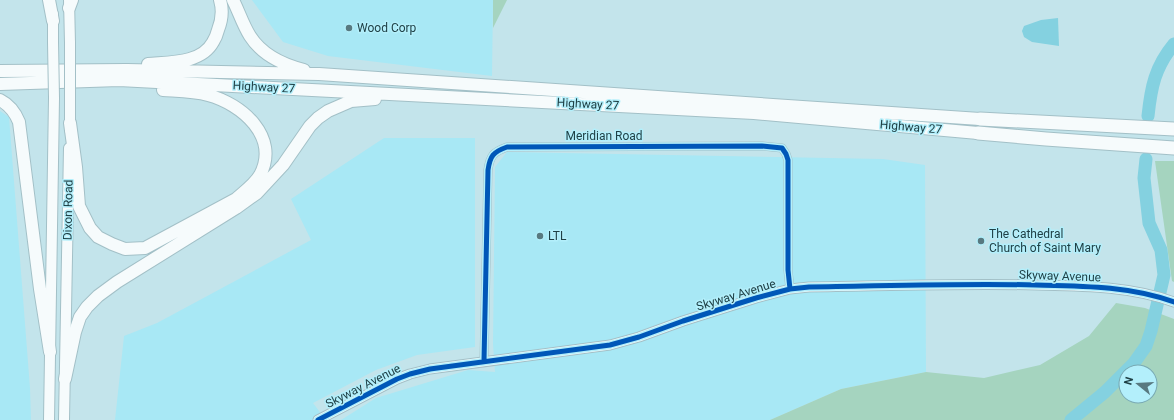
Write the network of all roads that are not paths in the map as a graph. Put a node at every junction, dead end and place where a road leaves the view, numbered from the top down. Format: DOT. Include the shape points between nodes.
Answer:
graph roads {
  1 [pos="49,0"];
  2 [pos="53,0"];
  3 [pos="220,0"];
  4 [pos="233,0"];
  5 [pos="70,3"];
  6 [pos="53,20"];
  7 [pos="127,70"];
  8 [pos="0,71"];
  9 [pos="319,74"];
  10 [pos="119,80"];
  11 [pos="0,84"];
  12 [pos="401,94"];
  13 [pos="0,100"];
  14 [pos="980,119"];
  15 [pos="70,124"];
  16 [pos="1174,129"];
  17 [pos="978,133"];
  18 [pos="1174,148"];
  19 [pos="790,289"];
  20 [pos="1174,302"];
  21 [pos="50,352"];
  22 [pos="484,361"];
  23 [pos="65,378"];
  24 [pos="49,420"];
  25 [pos="64,420"];
  26 [pos="318,420"];
  1 -- 6 [label="main road"];
  2 -- 6 [label="main road, Dixon Road"];
  3 -- 7 [label="main road" via="220,26 213,43 204,52 190,60 145,64"];
  4 -- 9 [label="main road" via="250,36 268,55"];
  5 -- 15 [label="main road, Dixon Road, bridge"];
  6 -- 21 [label="main road, Dixon Road, bridge"];
  7 -- 8 [label="main road, Highway 27"];
  7 -- 9 [label="main road, Highway 27"];
  9 -- 14 [label="main road, Highway 27"];
  10 -- 11 [label="main road, Highway 27"];
  10 -- 12 [label="main road, Highway 27"];
  10 -- 15 [label="main road" via="146,88 208,94 232,104 249,117 262,137 265,149 260,176 236,199 153,245 125,249 98,237 90,228 79,206"];
  12 -- 17 [label="main road, Highway 27" via="754,112"];
  12 -- 23 [label="main road" via="352,101 328,111 310,126 283,165 257,193 98,296 80,317 74,332"];
  13 -- 21 [label="main road" via="9,106 19,122"];
  14 -- 16 [label="highway, Highway 27"];
  15 -- 23 [label="main road, Dixon Road"];
  17 -- 18 [label="highway, Highway 27"];
  19 -- 20 [label="street, Skyway Avenue" via="1006,285 1098,287 1136,291"];
  19 -- 22 [label="street, Skyway Avenue" via="610,345"];
  19 -- 22 [label="street, Meridian Road" via="788,160 782,148 507,147 493,154 488,170"];
  21 -- 24 [label="main road, Dixon Road"];
  22 -- 26 [label="street, Skyway Avenue" via="410,374"];
  23 -- 25 [label="main road, Dixon Road"];
}
